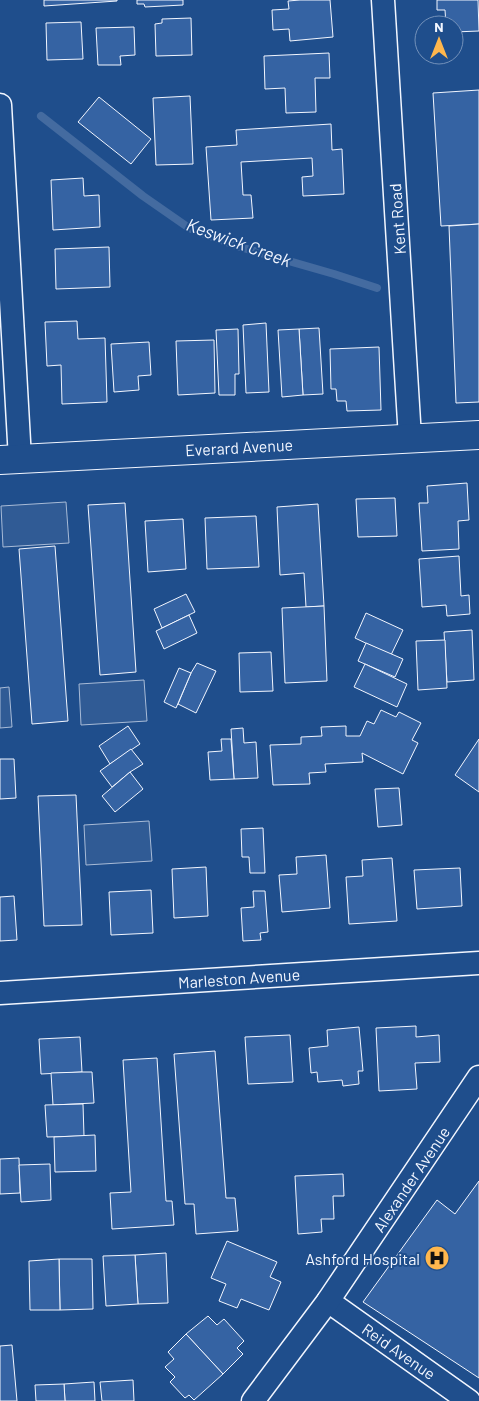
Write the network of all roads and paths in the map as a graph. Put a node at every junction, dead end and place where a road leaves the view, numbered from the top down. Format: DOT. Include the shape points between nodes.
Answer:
graph roads {
  1 [pos="383,0"];
  2 [pos="0,105"];
  3 [pos="479,435"];
  4 [pos="410,438"];
  5 [pos="10,460"];
  6 [pos="479,964"];
  7 [pos="0,994"];
  8 [pos="479,1077"];
  9 [pos="328,1301"];
  10 [pos="253,1401"];
  11 [pos="469,1401"];
  1 -- 4 [label="street, Kent Road"];
  2 -- 5 [label="street"];
  3 -- 4 [label="street, Everard Avenue"];
  4 -- 5 [label="street, Everard Avenue"];
  6 -- 7 [label="street, Marleston Avenue"];
  8 -- 9 [label="street, Alexander Avenue"];
  9 -- 10 [label="street, Alexander Avenue"];
  9 -- 11 [label="street, Reid Avenue"];
}
